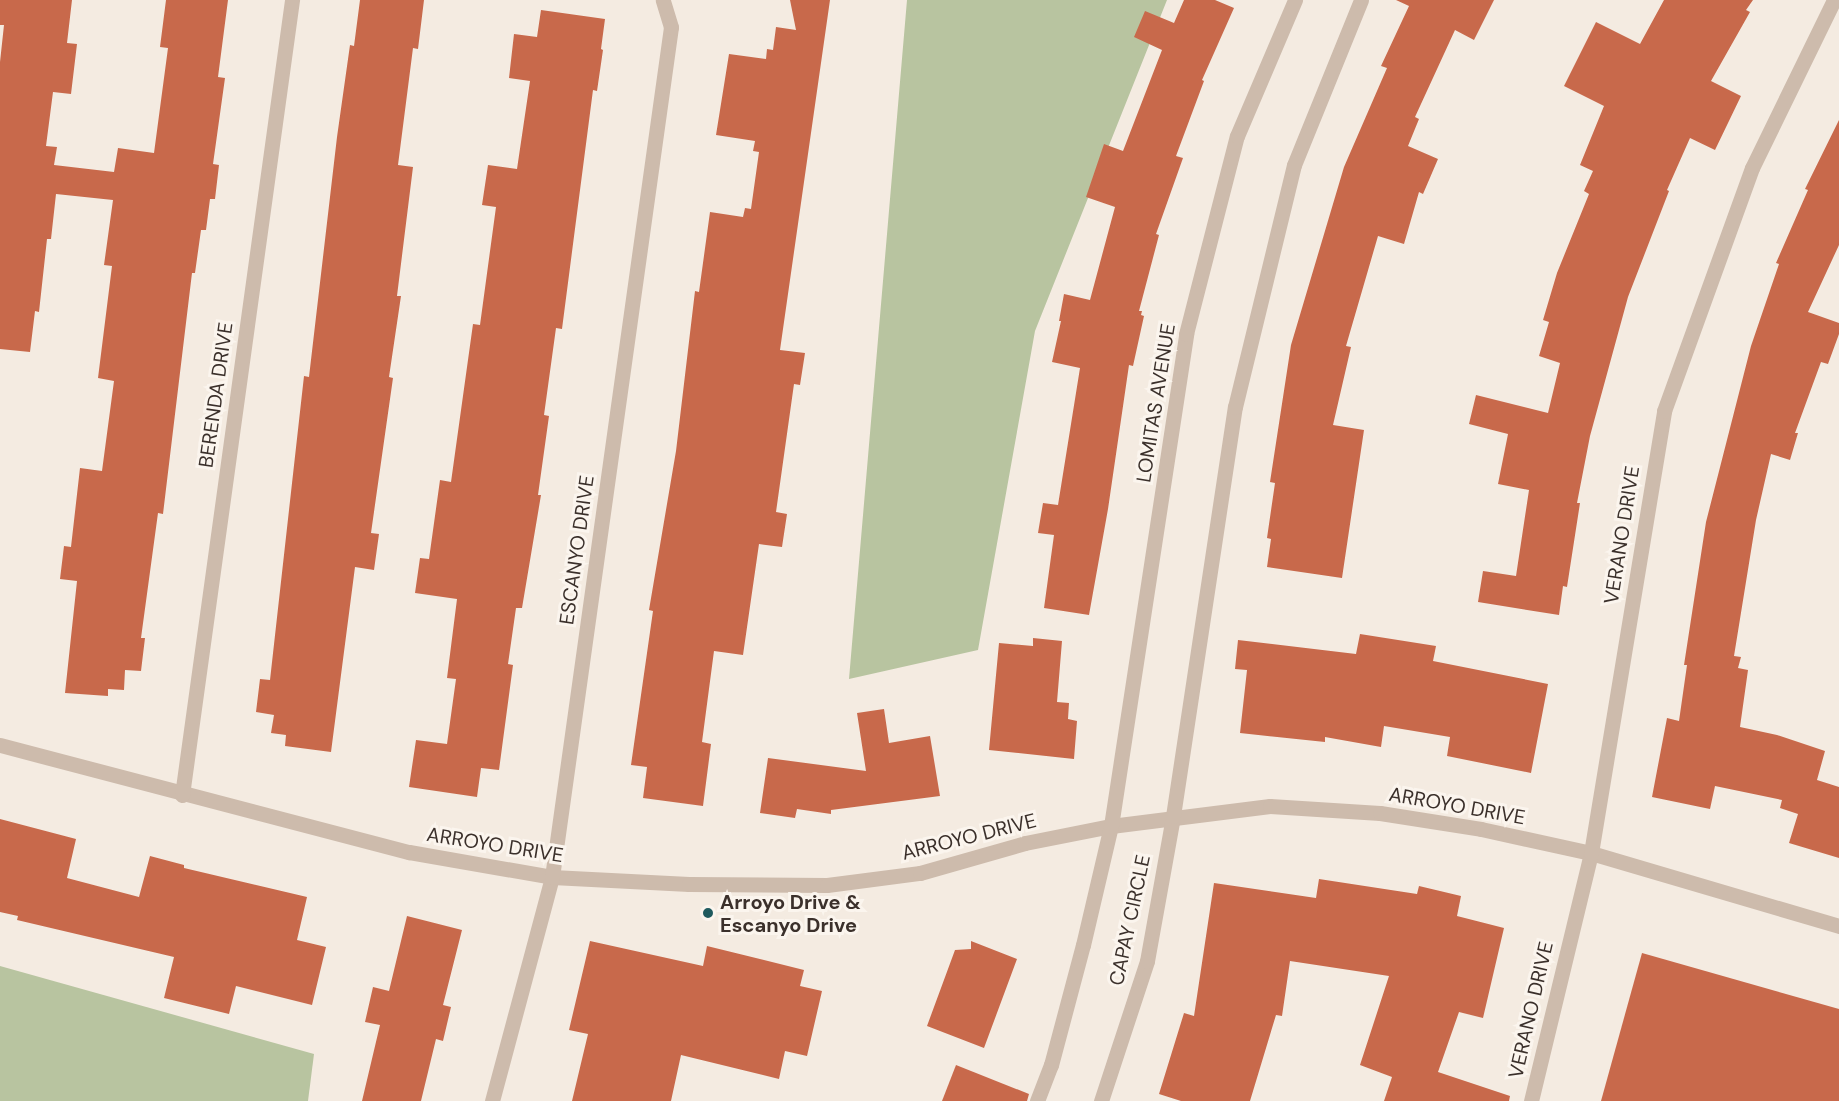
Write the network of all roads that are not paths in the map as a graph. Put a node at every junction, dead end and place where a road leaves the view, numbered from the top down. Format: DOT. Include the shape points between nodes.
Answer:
graph roads {
  1 [pos="292,0"];
  2 [pos="663,0"];
  3 [pos="1295,0"];
  4 [pos="1360,0"];
  5 [pos="1834,0"];
  6 [pos="0,746"];
  7 [pos="182,795"];
  8 [pos="1173,816"];
  9 [pos="1111,826"];
  10 [pos="1591,854"];
  11 [pos="552,877"];
  12 [pos="1839,926"];
  13 [pos="492,1101"];
  14 [pos="1037,1101"];
  15 [pos="1101,1101"];
  16 [pos="1531,1101"];
  1 -- 7 [label="street, BERENDA DRIVE"];
  2 -- 11 [label="street, ESCANYO DRIVE" via="671,27"];
  3 -- 9 [label="street, LOMITAS AVENUE" via="1237,136 1186,334"];
  4 -- 8 [label="street" via="1294,165 1235,407"];
  5 -- 10 [label="street, VERANO DRIVE" via="1752,168 1664,411"];
  6 -- 7 [label="street, ARROYO DRIVE"];
  7 -- 11 [label="street, ARROYO DRIVE" via="409,852"];
  8 -- 9 [label="street, ARROYO DRIVE"];
  8 -- 10 [label="street, ARROYO DRIVE" via="1270,806 1380,813 1481,829"];
  8 -- 15 [label="street, CAPAY CIRCLE" via="1148,961"];
  9 -- 11 [label="street, ARROYO DRIVE" via="1025,843 920,873 827,885 689,884"];
  9 -- 14 [label="street, CAPAY CIRCLE" via="1051,1065"];
  10 -- 12 [label="street, ARROYO DRIVE"];
  10 -- 16 [label="street, VERANO DRIVE"];
  11 -- 13 [label="street, ESCANYO DRIVE"];
}
